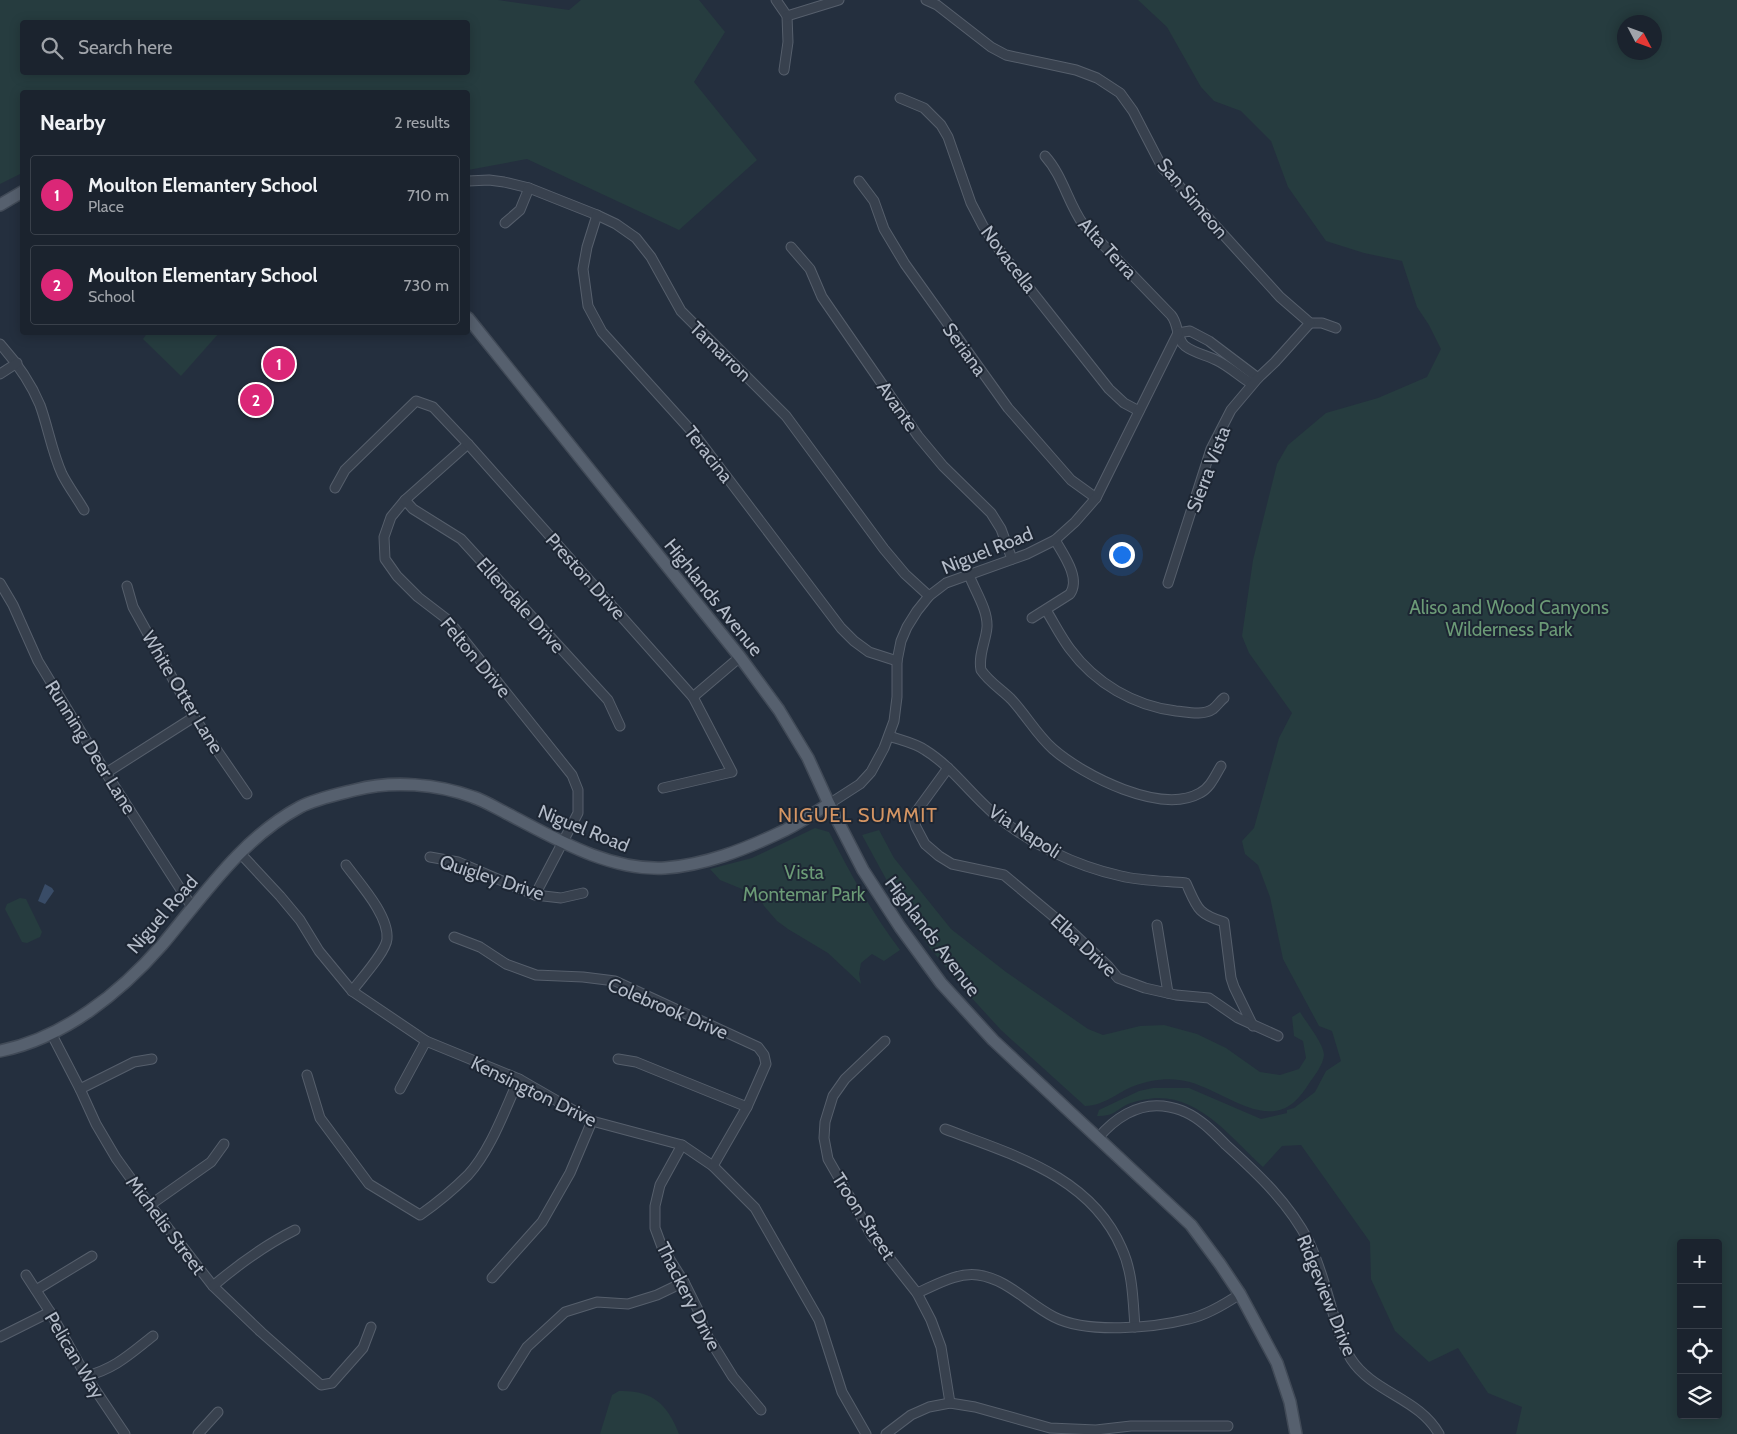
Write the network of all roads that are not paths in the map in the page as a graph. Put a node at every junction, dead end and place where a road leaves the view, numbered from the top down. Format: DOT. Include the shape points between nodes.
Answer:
graph roads {
  1 [pos="776,0"];
  2 [pos="839,0"];
  3 [pos="926,0"];
  4 [pos="787,16"];
  5 [pos="784,70"];
  6 [pos="900,98"];
  7 [pos="1046,156"];
  8 [pos="470,181"];
  9 [pos="858,181"];
  10 [pos="529,188"];
  11 [pos="20,193"];
  12 [pos="0,205"];
  13 [pos="597,215"];
  14 [pos="505,223"];
  15 [pos="791,247"];
  16 [pos="470,320"];
  17 [pos="1310,322"];
  18 [pos="1336,328"];
  19 [pos="1178,332"];
  20 [pos="0,344"];
  21 [pos="17,363"];
  22 [pos="0,374"];
  23 [pos="1255,381"];
  24 [pos="1139,411"];
  25 [pos="468,444"];
  26 [pos="335,488"];
  27 [pos="1096,498"];
  28 [pos="405,500"];
  29 [pos="84,510"];
  30 [pos="1054,540"];
  31 [pos="1012,559"];
  32 [pos="969,575"];
  33 [pos="0,583"];
  34 [pos="1168,583"];
  35 [pos="127,586"];
  36 [pos="930,596"];
  37 [pos="1046,610"];
  38 [pos="1032,618"];
  39 [pos="740,657"];
  40 [pos="897,661"];
  41 [pos="693,697"];
  42 [pos="1224,698"];
  43 [pos="194,717"];
  44 [pos="620,726"];
  45 [pos="889,736"];
  46 [pos="1221,766"];
  47 [pos="948,768"];
  48 [pos="106,774"];
  49 [pos="663,788"];
  50 [pos="247,794"];
  51 [pos="828,804"];
  52 [pos="563,843"];
  53 [pos="240,853"];
  54 [pos="430,858"];
  55 [pos="346,865"];
  56 [pos="583,893"];
  57 [pos="535,895"];
  58 [pos="192,907"];
  59 [pos="1157,925"];
  60 [pos="454,937"];
  61 [pos="352,991"];
  62 [pos="1168,993"];
  63 [pos="1253,1026"];
  64 [pos="51,1033"];
  65 [pos="1278,1036"];
  66 [pos="426,1041"];
  67 [pos="885,1041"];
  68 [pos="0,1051"];
  69 [pos="152,1059"];
  70 [pos="618,1059"];
  71 [pos="307,1075"];
  72 [pos="519,1079"];
  73 [pos="400,1089"];
  74 [pos="80,1090"];
  75 [pos="747,1107"];
  76 [pos="592,1121"];
  77 [pos="945,1129"];
  78 [pos="1098,1138"];
  79 [pos="224,1144"];
  80 [pos="682,1145"];
  81 [pos="713,1166"];
  82 [pos="150,1205"];
  83 [pos="295,1230"];
  84 [pos="92,1256"];
  85 [pos="26,1275"];
  86 [pos="492,1278"];
  87 [pos="684,1282"];
  88 [pos="213,1286"];
  89 [pos="36,1290"];
  90 [pos="917,1293"];
  91 [pos="1240,1294"];
  92 [pos="50,1312"];
  93 [pos="372,1328"];
  94 [pos="1135,1328"];
  95 [pos="153,1336"];
  96 [pos="0,1337"];
  97 [pos="86,1376"];
  98 [pos="503,1385"];
  99 [pos="950,1403"];
  100 [pos="761,1410"];
  101 [pos="218,1412"];
  102 [pos="1228,1426"];
  103 [pos="123,1433"];
  104 [pos="198,1434"];
  105 [pos="866,1434"];
  106 [pos="886,1434"];
  107 [pos="1296,1434"];
  108 [pos="1439,1434"];
  1 -- 4 [label="street"];
  2 -- 4 [label="street"];
  3 -- 17 [label="street, San Simeon" via="1006,54 1076,70 1097,78 1120,93 1162,167 1280,297"];
  4 -- 5 [label="street"];
  6 -- 24 [label="street, Novacella" via="924,108 941,125 982,226 1109,389"];
  7 -- 19 [label="street, Alta Terra" via="1083,224 1171,314"];
  8 -- 10 [label="street, Tamarron" via="489,180"];
  9 -- 27 [label="street, Seriana" via="874,201 884,229 905,264 1008,408 1071,480"];
  10 -- 13 [label="street, Tamarron"];
  10 -- 14 [label="street" via="520,210"];
  11 -- 12 [label="main road"];
  13 -- 36 [label="street, Tamarron" via="636,238 681,311 786,416 884,549"];
  13 -- 40 [label="street, Teracina" via="583,269 588,306 602,332 695,435 841,628 869,652"];
  15 -- 31 [label="street, Avante" via="810,269 822,297 918,436 991,513"];
  16 -- 39 [label="main road, Highlands Avenue"];
  17 -- 18 [label="street, San Simeon"];
  17 -- 23 [label="street, Sierra Vista"];
  19 -- 23 [label="street" via="1190,332 1209,341"];
  19 -- 23 [label="street, Alta Terra" via="1183,345"];
  19 -- 24 [label="street, Niguel Road"];
  20 -- 21 [label="street"];
  21 -- 22 [label="street"];
  21 -- 29 [label="street" via="40,406 62,474"];
  23 -- 34 [label="street, Sierra Vista" via="1231,410 1211,449"];
  24 -- 27 [label="street, Niguel Road"];
  25 -- 26 [label="street, Preston Drive" via="433,407 416,401 345,470"];
  25 -- 28 [label="street, Felton Drive"];
  25 -- 41 [label="street, Preston Drive"];
  27 -- 30 [label="street, Niguel Road"];
  28 -- 44 [label="street, Ellendale Drive" via="413,509 460,539 608,700"];
  28 -- 52 [label="street, Felton Drive" via="388,524 384,537 385,559 418,597 448,620 572,775 578,790 578,812"];
  30 -- 31 [label="street, Niguel Road"];
  30 -- 37 [label="street" via="1067,561 1074,588"];
  31 -- 32 [label="street, Niguel Road"];
  32 -- 36 [label="street, Niguel Road" via="946,583"];
  32 -- 46 [label="street" via="986,615 982,670 1057,752 1091,776 1130,791 1164,799 1186,799 1200,793 1210,785"];
  33 -- 48 [label="street, Running Deer Lane" via="38,661"];
  35 -- 43 [label="street, White Otter Lane" via="133,607"];
  36 -- 40 [label="street, Niguel Road" via="907,627"];
  37 -- 38 [label="street"];
  37 -- 42 [label="street" via="1070,649 1085,666 1105,684 1138,702 1155,708 1196,713 1212,710"];
  39 -- 41 [label="street"];
  39 -- 51 [label="main road, Highlands Avenue" via="779,710 808,758"];
  40 -- 45 [label="street, Niguel Road" via="897,697"];
  41 -- 49 [label="street, Preston Drive" via="732,772"];
  43 -- 48 [label="street"];
  43 -- 50 [label="street, White Otter Lane"];
  45 -- 47 [label="street, Via Napoli" via="923,748"];
  45 -- 51 [label="street, Niguel Road" via="871,772 860,784"];
  47 -- 62 [label="street, Elba Drive" via="916,812 914,820 925,844 952,864 1004,875 1071,931 1118,978"];
  47 -- 63 [label="street, Via Napoli" via="993,813 1037,843 1063,856 1082,865 1123,876 1186,883 1201,912 1224,922 1231,978"];
  48 -- 58 [label="street, Running Deer Lane"];
  51 -- 52 [label="main road, Niguel Road" via="780,833 706,862 663,868 638,867 611,862"];
  51 -- 78 [label="main road, Highlands Avenue" via="863,870 941,983 993,1040"];
  52 -- 53 [label="main road, Niguel Road" via="475,797 444,788 384,784 302,806 270,827"];
  52 -- 57 [label="street, Felton Drive"];
  53 -- 58 [label="main road, Niguel Road"];
  53 -- 61 [label="street, Kensington Drive" via="300,920 319,951"];
  54 -- 57 [label="street, Quigley Drive" via="458,862"];
  55 -- 61 [label="street" via="378,909 387,940"];
  56 -- 57 [label="street, Quigley Drive" via="561,898"];
  58 -- 64 [label="main road, Niguel Road" via="161,946 122,986 90,1011"];
  59 -- 62 [label="street"];
  60 -- 75 [label="street, Colebrook Drive" via="480,947 506,964 536,975 615,981 758,1047 766,1064"];
  61 -- 66 [label="street, Kensington Drive"];
  62 -- 63 [label="street, Elba Drive" via="1209,998"];
  63 -- 65 [label="street, Elba Drive"];
  64 -- 68 [label="main road, Niguel Road"];
  64 -- 74 [label="street, Michelis Street"];
  66 -- 72 [label="street, Kensington Drive"];
  66 -- 73 [label="street"];
  67 -- 90 [label="street, Troon Street" via="845,1079 833,1096 824,1138 828,1160 872,1236"];
  69 -- 74 [label="street" via="134,1062"];
  70 -- 75 [label="street" via="636,1062"];
  71 -- 72 [label="street" via="320,1118 369,1184 420,1215 444,1197 479,1160"];
  72 -- 76 [label="street, Kensington Drive"];
  74 -- 82 [label="street, Michelis Street" via="116,1158"];
  75 -- 81 [label="street"];
  76 -- 80 [label="street, Kensington Drive"];
  76 -- 86 [label="street" via="570,1173 542,1222"];
  77 -- 94 [label="street" via="1023,1158 1080,1193 1099,1210 1123,1249 1130,1273"];
  78 -- 91 [label="main road, Highlands Avenue" via="1191,1225"];
  78 -- 108 [label="street, Ridgeview Drive" via="1110,1124 1128,1112 1144,1107 1162,1106 1184,1111 1204,1124 1265,1180 1292,1215 1320,1268 1340,1336 1350,1358 1364,1376 1419,1410"];
  79 -- 82 [label="street" via="211,1162"];
  80 -- 81 [label="street, Kensington Drive"];
  80 -- 87 [label="street, Thackery Drive" via="660,1185 655,1206 655,1228 662,1247"];
  81 -- 105 [label="street, Kensington Drive" via="755,1208 819,1320 842,1392"];
  82 -- 88 [label="street, Michelis Street"];
  83 -- 88 [label="street" via="274,1240"];
  84 -- 89 [label="street"];
  85 -- 89 [label="street, Pelican Way"];
  87 -- 98 [label="street" via="628,1304 596,1302 565,1312 527,1347"];
  87 -- 100 [label="street, Thackery Drive" via="705,1332 733,1378"];
  88 -- 93 [label="street, Michelis Street" via="321,1386 332,1383 364,1348"];
  89 -- 92 [label="street, Pelican Way"];
  90 -- 94 [label="street" via="962,1274 979,1275 1003,1283 1054,1317 1078,1326"];
  90 -- 99 [label="street, Troon Street" via="940,1347"];
  91 -- 94 [label="street" via="1190,1319"];
  91 -- 107 [label="main road, Highlands Avenue" via="1277,1362"];
  92 -- 96 [label="street"];
  92 -- 97 [label="street, Pelican Way"];
  95 -- 97 [label="street" via="116,1365"];
  97 -- 103 [label="street, Pelican Way"];
  99 -- 102 [label="street" via="1050,1428 1096,1430 1131,1426"];
  99 -- 106 [label="street" via="911,1415"];
  101 -- 104 [label="street"];
}
